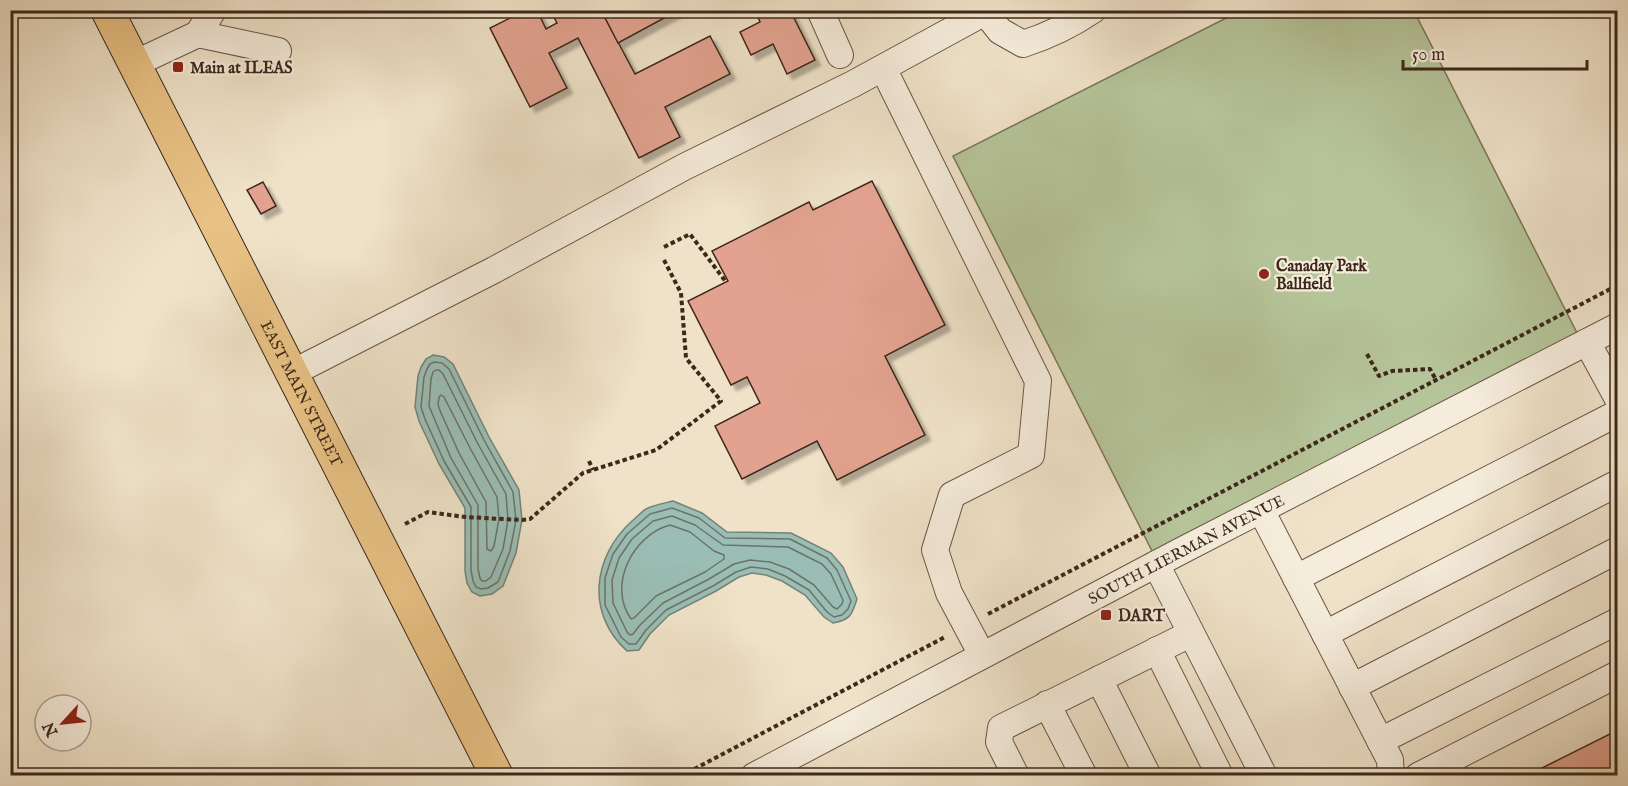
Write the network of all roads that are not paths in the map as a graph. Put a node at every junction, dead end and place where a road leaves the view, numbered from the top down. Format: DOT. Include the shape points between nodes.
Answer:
graph roads {
  1 [pos="107,10"];
  2 [pos="213,10"];
  3 [pos="820,10"];
  4 [pos="1093,10"];
  5 [pos="985,11"];
  6 [pos="198,34"];
  7 [pos="278,51"];
  8 [pos="840,55"];
  9 [pos="134,63"];
  10 [pos="883,68"];
  11 [pos="1617,326"];
  12 [pos="1587,342"];
  13 [pos="292,373"];
  14 [pos="1617,399"];
  15 [pos="1617,413"];
  16 [pos="1617,483"];
  17 [pos="1261,510"];
  18 [pos="1617,550"];
  19 [pos="1156,564"];
  20 [pos="1296,578"];
  21 [pos="1617,621"];
  22 [pos="1190,634"];
  23 [pos="1325,634"];
  24 [pos="1157,650"];
  25 [pos="982,655"];
  26 [pos="1617,674"];
  27 [pos="1099,679"];
  28 [pos="1352,687"];
  29 [pos="1047,704"];
  30 [pos="1380,741"];
  31 [pos="497,776"];
  32 [pos="754,776"];
  33 [pos="1016,776"];
  34 [pos="1084,776"];
  35 [pos="1148,776"];
  36 [pos="1220,776"];
  37 [pos="1264,776"];
  38 [pos="1391,776"];
  39 [pos="1418,776"];
  1 -- 9 [label="main road, EAST MAIN STREET"];
  2 -- 6 [label="street"];
  3 -- 8 [label="street"];
  4 -- 5 [label="street" via="1074,23 1023,44 1000,31"];
  5 -- 10 [label="street"];
  6 -- 7 [label="street"];
  6 -- 9 [label="street"];
  9 -- 13 [label="main road, EAST MAIN STREET"];
  10 -- 13 [label="street" via="684,167"];
  10 -- 25 [label="street" via="1038,381 1031,455 952,495 935,550 949,593"];
  11 -- 12 [label="street, SOUTH LIERMAN AVENUE"];
  12 -- 14 [label="street"];
  12 -- 17 [label="street, SOUTH LIERMAN AVENUE"];
  13 -- 31 [label="main road, EAST MAIN STREET"];
  15 -- 20 [label="street"];
  16 -- 23 [label="street"];
  17 -- 19 [label="street, SOUTH LIERMAN AVENUE"];
  17 -- 20 [label="street"];
  18 -- 28 [label="street"];
  19 -- 22 [label="street"];
  19 -- 25 [label="street, SOUTH LIERMAN AVENUE"];
  20 -- 23 [label="street"];
  21 -- 30 [label="street"];
  22 -- 24 [label="street"];
  22 -- 37 [label="street"];
  23 -- 28 [label="street"];
  24 -- 27 [label="street"];
  24 -- 36 [label="street"];
  25 -- 32 [label="street, SOUTH LIERMAN AVENUE"];
  26 -- 39 [label="street"];
  27 -- 29 [label="street"];
  27 -- 35 [label="street"];
  28 -- 30 [label="street"];
  29 -- 33 [label="street" via="1001,728 999,742"];
  29 -- 34 [label="street"];
  30 -- 38 [label="street" via="1390,760"];
}
